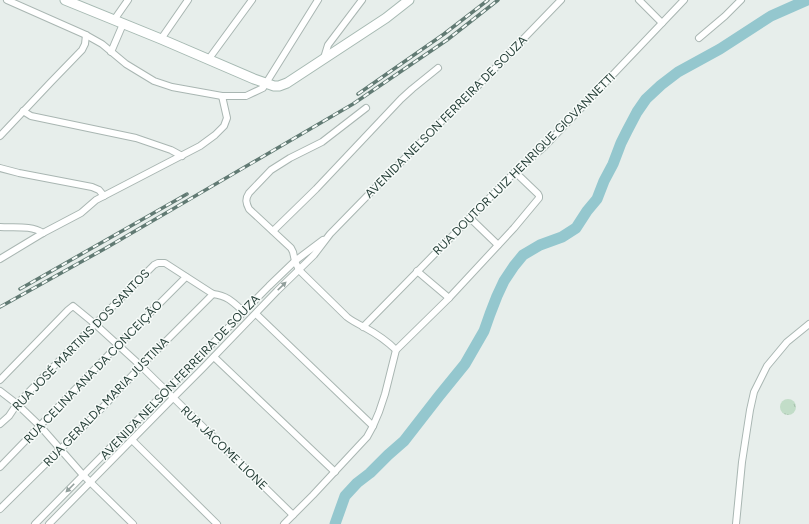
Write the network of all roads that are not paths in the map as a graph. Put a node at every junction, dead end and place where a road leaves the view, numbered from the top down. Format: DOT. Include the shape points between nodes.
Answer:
graph roads {
  1 [pos="7,0"];
  2 [pos="65,0"];
  3 [pos="128,0"];
  4 [pos="188,0"];
  5 [pos="252,0"];
  6 [pos="318,0"];
  7 [pos="362,0"];
  8 [pos="409,0"];
  9 [pos="561,0"];
  10 [pos="639,0"];
  11 [pos="684,0"];
  12 [pos="741,0"];
  13 [pos="114,20"];
  14 [pos="662,23"];
  15 [pos="123,24"];
  16 [pos="86,35"];
  17 [pos="699,38"];
  18 [pos="161,39"];
  19 [pos="111,52"];
  20 [pos="324,58"];
  21 [pos="208,60"];
  22 [pos="438,68"];
  23 [pos="265,83"];
  24 [pos="222,96"];
  25 [pos="366,108"];
  26 [pos="23,111"];
  27 [pos="0,136"];
  28 [pos="182,156"];
  29 [pos="0,168"];
  30 [pos="515,172"];
  31 [pos="104,196"];
  32 [pos="470,218"];
  33 [pos="0,227"];
  34 [pos="273,231"];
  35 [pos="43,233"];
  36 [pos="330,234"];
  37 [pos="498,245"];
  38 [pos="0,259"];
  39 [pos="295,262"];
  40 [pos="299,270"];
  41 [pos="417,272"];
  42 [pos="186,277"];
  43 [pos="213,294"];
  44 [pos="449,298"];
  45 [pos="244,312"];
  46 [pos="256,314"];
  47 [pos="95,324"];
  48 [pos="809,324"];
  49 [pos="363,327"];
  50 [pos="118,345"];
  51 [pos="396,350"];
  52 [pos="214,357"];
  53 [pos="141,366"];
  54 [pos="0,380"];
  55 [pos="0,391"];
  56 [pos="166,392"];
  57 [pos="173,398"];
  58 [pos="17,404"];
  59 [pos="0,424"];
  60 [pos="40,426"];
  61 [pos="373,426"];
  62 [pos="132,440"];
  63 [pos="60,449"];
  64 [pos="0,467"];
  65 [pos="335,472"];
  66 [pos="83,475"];
  67 [pos="90,482"];
  68 [pos="0,509"];
  69 [pos="293,515"];
  70 [pos="286,523"];
  71 [pos="35,524"];
  72 [pos="49,524"];
  73 [pos="133,524"];
  74 [pos="217,524"];
  75 [pos="736,524"];
  1 -- 16 [label="street"];
  2 -- 13 [label="street"];
  3 -- 13 [label="street"];
  4 -- 18 [label="street"];
  5 -- 21 [label="street"];
  6 -- 23 [label="street"];
  7 -- 20 [label="street" via="328,45"];
  8 -- 20 [label="street"];
  9 -- 36 [label="street, AVENIDA NELSON FERREIRA DE SOUZA"];
  10 -- 14 [label="street"];
  11 -- 14 [label="street, RUA DOUTOR LUIZ HENRIQUE GIOVANNETTI"];
  12 -- 17 [label="street"];
  13 -- 15 [label="street"];
  14 -- 30 [label="street, RUA DOUTOR LUIZ HENRIQUE GIOVANNETTI" via="544,147"];
  15 -- 18 [label="street"];
  15 -- 19 [label="street"];
  16 -- 19 [label="street"];
  16 -- 26 [label="street" via="82,50"];
  18 -- 21 [label="street"];
  19 -- 24 [label="street" via="154,81"];
  20 -- 23 [label="street" via="287,83 274,86"];
  21 -- 23 [label="street"];
  22 -- 34 [label="street" via="401,99"];
  23 -- 24 [label="street" via="263,88 246,96"];
  24 -- 28 [label="street" via="227,118 224,126 200,146"];
  25 -- 34 [label="street" via="322,142 271,170 249,193 246,197 249,209"];
  26 -- 27 [label="street"];
  26 -- 28 [label="street" via="30,116 136,138"];
  28 -- 31 [label="street"];
  29 -- 31 [label="street" via="92,188 99,190"];
  30 -- 32 [label="street, RUA DOUTOR LUIZ HENRIQUE GIOVANNETTI"];
  30 -- 37 [label="street" via="539,198"];
  31 -- 35 [label="street"];
  32 -- 37 [label="street"];
  32 -- 41 [label="street, RUA DOUTOR LUIZ HENRIQUE GIOVANNETTI"];
  33 -- 35 [label="street" via="32,228"];
  34 -- 39 [label="street" via="291,248"];
  35 -- 38 [label="street"];
  36 -- 39 [label="street, AVENIDA NELSON FERREIRA DE SOUZA"];
  36 -- 40 [label="street, AVENIDA NELSON FERREIRA DE SOUZA"];
  37 -- 44 [label="street"];
  39 -- 40 [label="street"];
  39 -- 45 [label="street, AVENIDA NELSON FERREIRA DE SOUZA"];
  46 -- 40 [label="street, AVENIDA NELSON FERREIRA DE SOUZA, one-way"];
  40 -- 49 [label="street" via="347,317"];
  41 -- 44 [label="street"];
  41 -- 49 [label="street, RUA DOUTOR LUIZ HENRIQUE GIOVANNETTI"];
  42 -- 43 [label="street"];
  42 -- 47 [label="street, RUA JOSÉ MARTINS DOS SANTOS" via="165,263 154,265"];
  42 -- 50 [label="street, RUA CELINA ANA DA CONCEIÇÃO"];
  43 -- 45 [label="street" via="231,300"];
  43 -- 53 [label="street, RUA GERALDA MARIA JUSTINA"];
  44 -- 51 [label="street"];
  45 -- 56 [label="street, AVENIDA NELSON FERREIRA DE SOUZA"];
  46 -- 52 [label="street, AVENIDA NELSON FERREIRA DE SOUZA"];
  46 -- 61 [label="street"];
  47 -- 50 [label="street, RUA JÁCOME LIONE"];
  47 -- 54 [label="street, RUA JÁCOME LIONE" via="73,306"];
  47 -- 58 [label="street, RUA JOSÉ MARTINS DOS SANTOS"];
  48 -- 75 [label="street" via="786,342 766,366 754,392 743,454"];
  49 -- 51 [label="street"];
  50 -- 53 [label="street, RUA JÁCOME LIONE"];
  50 -- 60 [label="street, RUA CELINA ANA DA CONCEIÇÃO"];
  51 -- 61 [label="street" via="385,394"];
  52 -- 57 [label="street, AVENIDA NELSON FERREIRA DE SOUZA"];
  52 -- 65 [label="street"];
  53 -- 56 [label="street, RUA JÁCOME LIONE"];
  53 -- 63 [label="street, RUA GERALDA MARIA JUSTINA"];
  55 -- 58 [label="street"];
  56 -- 57 [label="street, RUA JÁCOME LIONE"];
  56 -- 66 [label="street, AVENIDA NELSON FERREIRA DE SOUZA"];
  57 -- 62 [label="street, AVENIDA NELSON FERREIRA DE SOUZA"];
  57 -- 69 [label="street, RUA JÁCOME LIONE"];
  58 -- 59 [label="street, RUA JOSÉ MARTINS DOS SANTOS"];
  58 -- 60 [label="street"];
  60 -- 63 [label="street"];
  60 -- 64 [label="street, RUA CELINA ANA DA CONCEIÇÃO"];
  61 -- 65 [label="street" via="367,437"];
  62 -- 67 [label="street, AVENIDA NELSON FERREIRA DE SOUZA"];
  62 -- 74 [label="street"];
  63 -- 66 [label="street"];
  63 -- 68 [label="street, RUA GERALDA MARIA JUSTINA"];
  65 -- 69 [label="street"];
  66 -- 67 [label="street"];
  66 -- 71 [label="street, AVENIDA NELSON FERREIRA DE SOUZA, one-way"];
  67 -- 72 [label="street, AVENIDA NELSON FERREIRA DE SOUZA"];
  67 -- 73 [label="street"];
  69 -- 70 [label="street"];
}
